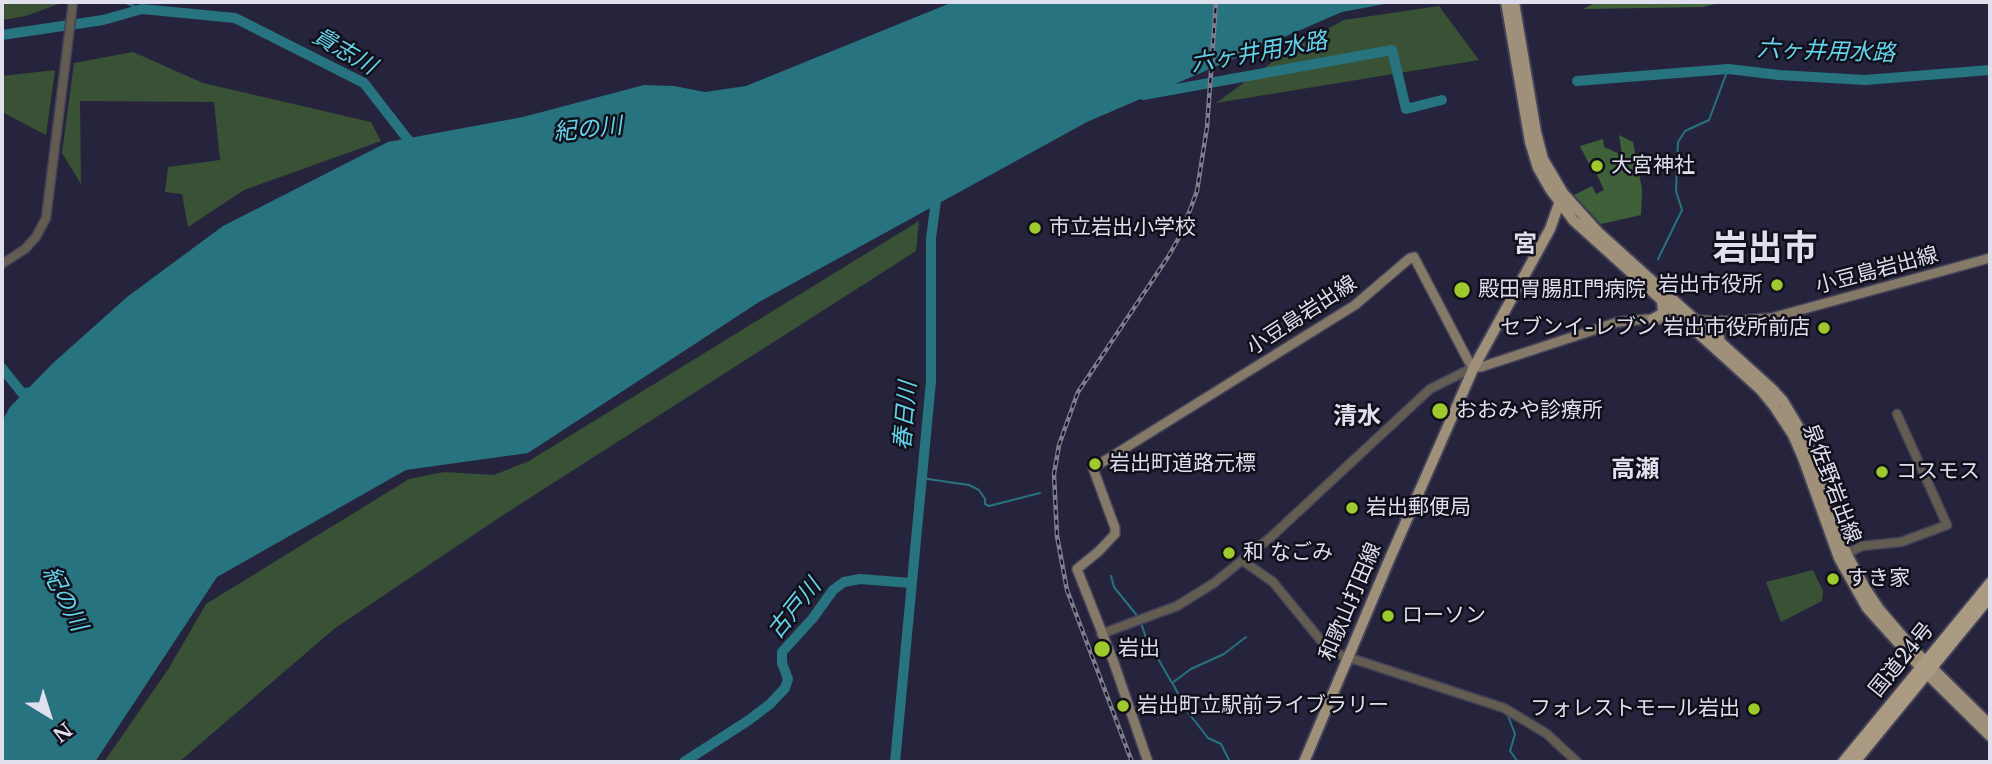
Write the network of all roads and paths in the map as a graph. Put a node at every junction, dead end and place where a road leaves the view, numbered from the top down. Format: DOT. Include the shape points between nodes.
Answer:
graph roads {
  1 [pos="73,2"];
  2 [pos="1506,2"];
  3 [pos="1514,2"];
  4 [pos="1521,65"];
  5 [pos="1561,198"];
  6 [pos="1990,258"];
  7 [pos="2,264"];
  8 [pos="1662,301"];
  9 [pos="1653,319"];
  10 [pos="1690,320"];
  11 [pos="1731,321"];
  12 [pos="1720,343"];
  13 [pos="1474,367"];
  14 [pos="1897,414"];
  15 [pos="1843,556"];
  16 [pos="1243,561"];
  17 [pos="1990,583"];
  18 [pos="1990,597"];
  19 [pos="1101,634"];
  20 [pos="1348,657"];
  21 [pos="1927,669"];
  22 [pos="1990,725"];
  23 [pos="1990,736"];
  24 [pos="1148,762"];
  25 [pos="1304,762"];
  26 [pos="1577,762"];
  27 [pos="1843,762"];
  28 [pos="1856,762"];
  1 -- 7 [label="street" via="46,218 25,249"];
  2 -- 4 [label="main road"];
  3 -- 4 [label="main road"];
  4 -- 5 [label="main road" via="1538,168"];
  5 -- 8 [label="main road, 泉佐野岩出線" via="1591,237"];
  5 -- 10 [label="main road, 泉佐野岩出線"];
  5 -- 13 [label="main road, 和歌山打田線" via="1550,229"];
  6 -- 11 [label="main road, 小豆島岩出線" via="1771,318"];
  8 -- 9 [label="main road" via="1663,313"];
  8 -- 10 [label="main road, 泉佐野岩出線"];
  9 -- 10 [label="main road, 小豆島岩出線"];
  9 -- 13 [label="main road, 小豆島岩出線" via="1618,321"];
  10 -- 11 [label="main road, 小豆島岩出線"];
  10 -- 12 [label="main road, 泉佐野岩出線"];
  10 -- 15 [label="main road, 泉佐野岩出線" via="1785,420"];
  11 -- 12 [label="main road" via="1721,326"];
  12 -- 15 [label="main road, 泉佐野岩出線" via="1771,388 1793,415 1812,454"];
  13 -- 16 [label="street" via="1430,388"];
  13 -- 19 [label="main road, 小豆島岩出線" via="1414,257 1410,258 1355,305 1093,468 1115,534 1077,569"];
  13 -- 20 [label="main road, 和歌山打田線"];
  14 -- 15 [label="street" via="1947,525 1901,542 1862,546"];
  15 -- 21 [label="main road, 泉佐野岩出線"];
  16 -- 19 [label="street" via="1183,603"];
  16 -- 20 [label="street" via="1273,582 1323,643"];
  17 -- 21 [label="highway, 国道24号"];
  18 -- 21 [label="highway, 国道24号"];
  19 -- 24 [label="main road"];
  20 -- 25 [label="main road, 和歌山打田線"];
  20 -- 26 [label="street" via="1504,708 1547,734"];
  21 -- 22 [label="main road, 泉佐野岩出線"];
  21 -- 23 [label="main road, 泉佐野岩出線"];
  21 -- 27 [label="highway, 国道24号"];
  21 -- 28 [label="highway, 国道24号"];
}
